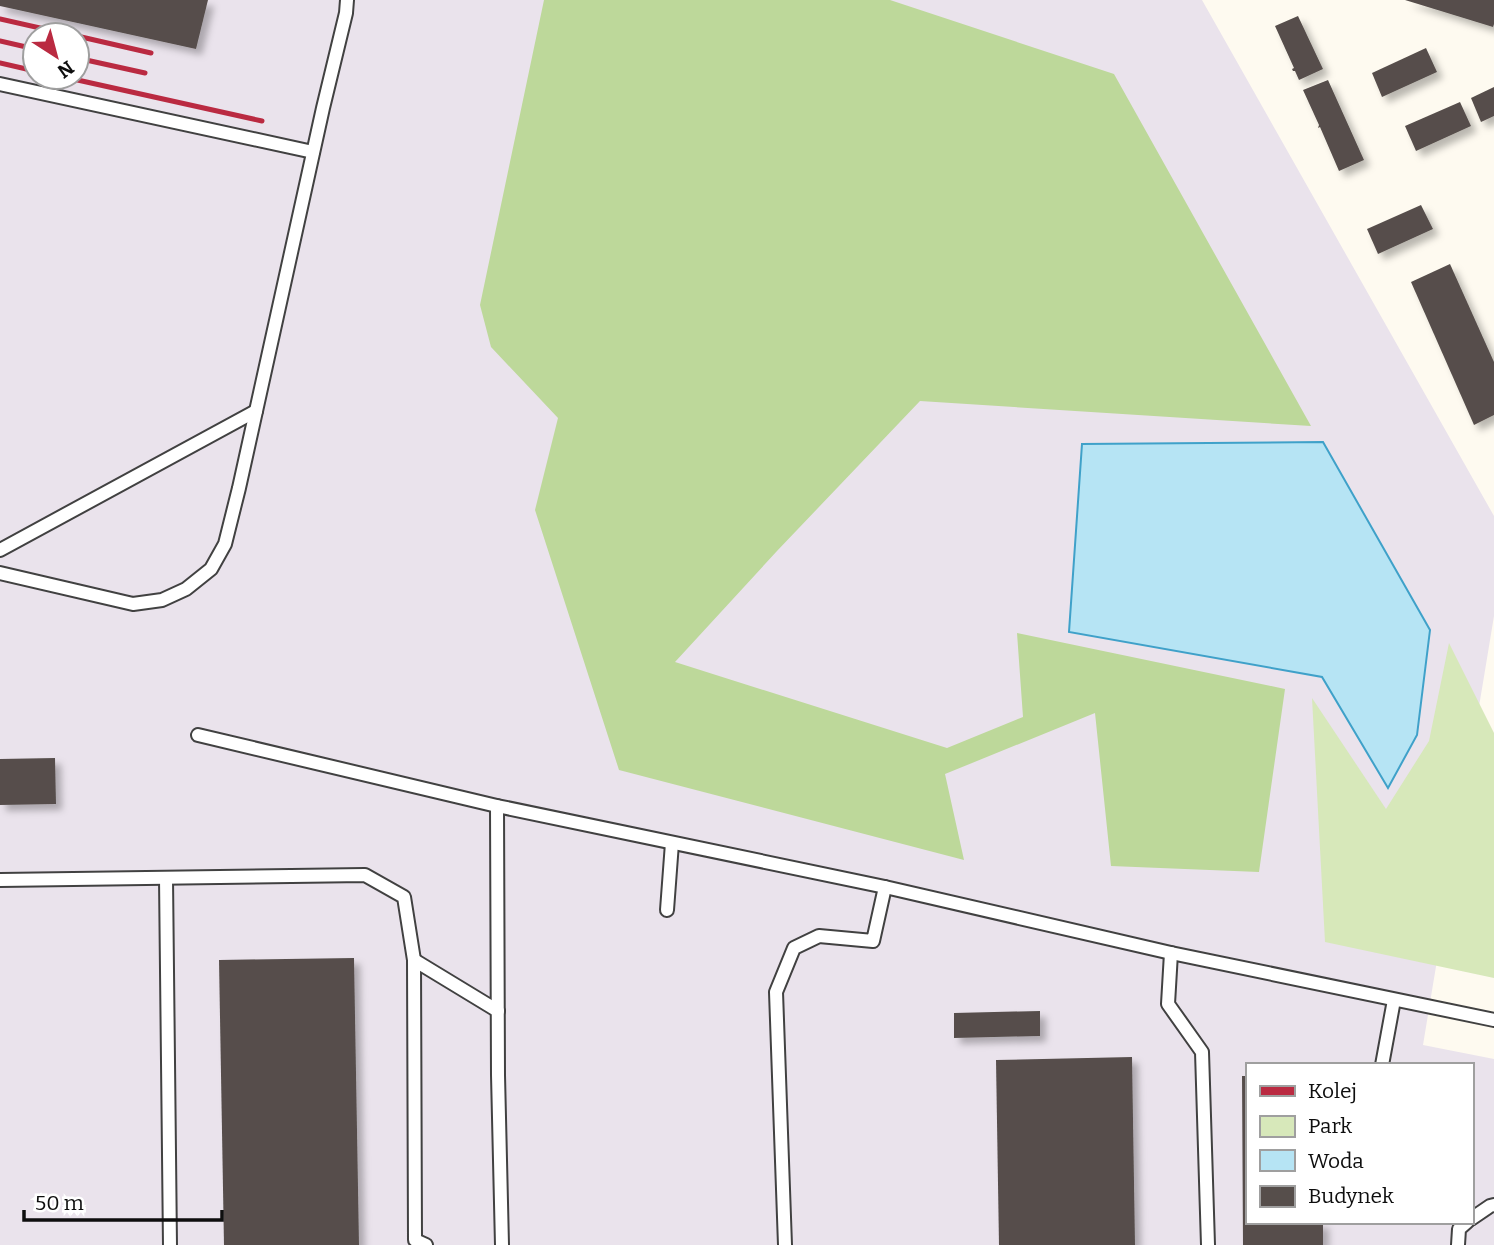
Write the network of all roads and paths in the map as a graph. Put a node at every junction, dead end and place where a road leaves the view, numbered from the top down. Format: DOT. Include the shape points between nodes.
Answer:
graph roads {
  1 [pos="347,0"];
  2 [pos="0,83"];
  3 [pos="313,152"];
  4 [pos="256,411"];
  5 [pos="0,550"];
  6 [pos="0,573"];
  7 [pos="198,735"];
  8 [pos="497,806"];
  9 [pos="672,843"];
  10 [pos="166,878"];
  11 [pos="0,880"];
  12 [pos="885,887"];
  13 [pos="667,910"];
  14 [pos="1171,953"];
  15 [pos="414,960"];
  16 [pos="1394,1000"];
  17 [pos="498,1011"];
  18 [pos="1494,1020"];
  19 [pos="1382,1063"];
  20 [pos="1494,1205"];
  21 [pos="1473,1218"];
  22 [pos="1465,1224"];
  23 [pos="170,1245"];
  24 [pos="426,1245"];
  25 [pos="502,1245"];
  26 [pos="785,1245"];
  27 [pos="1208,1245"];
  28 [pos="1458,1245"];
  1 -- 3 [label="lane"];
  2 -- 3 [label="lane"];
  3 -- 4 [label="lane"];
  4 -- 5 [label="lane"];
  4 -- 6 [label="lane" via="225,544 211,569 186,589 162,600 133,604"];
  7 -- 8 [label="lane"];
  8 -- 9 [label="lane"];
  8 -- 17 [label="lane"];
  9 -- 12 [label="lane"];
  9 -- 13 [label="lane"];
  10 -- 11 [label="lane"];
  10 -- 15 [label="lane" via="365,874 404,897"];
  10 -- 23 [label="lane"];
  12 -- 14 [label="lane"];
  12 -- 26 [label="lane" via="873,941 819,936 794,948 776,992"];
  14 -- 16 [label="lane"];
  14 -- 27 [label="lane" via="1168,1004 1202,1052"];
  15 -- 17 [label="lane"];
  15 -- 24 [label="lane" via="415,1240"];
  16 -- 18 [label="lane"];
  16 -- 19 [label="lane"];
  17 -- 25 [label="lane"];
  20 -- 21 [label="lane"];
  22 -- 28 [label="lane" via="1459,1228"];
}
